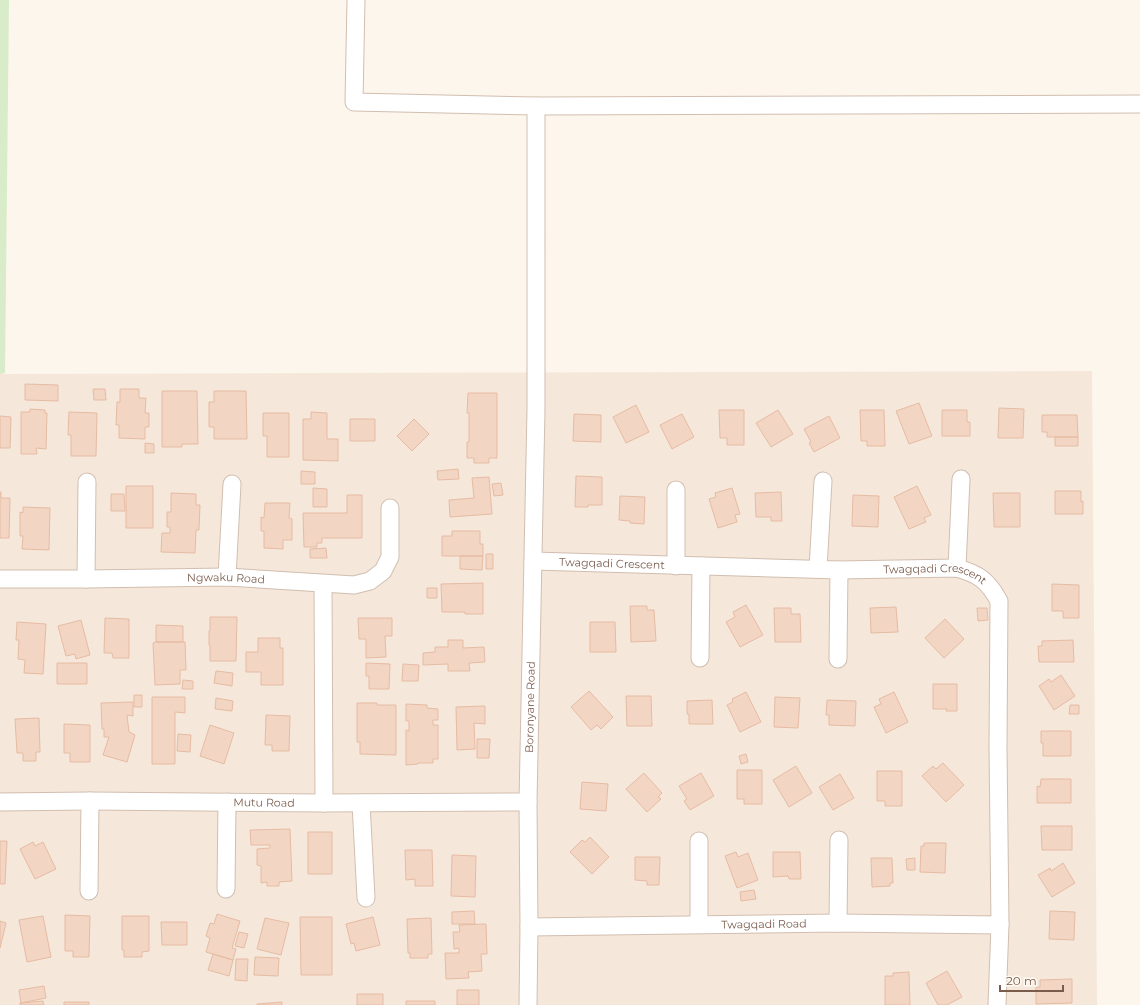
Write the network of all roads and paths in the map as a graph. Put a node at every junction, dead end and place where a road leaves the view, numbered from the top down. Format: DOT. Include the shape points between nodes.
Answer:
graph roads {
  1 [pos="356,0"];
  2 [pos="1140,104"];
  3 [pos="536,106"];
  4 [pos="961,479"];
  5 [pos="823,481"];
  6 [pos="88,482"];
  7 [pos="232,484"];
  8 [pos="676,490"];
  9 [pos="390,508"];
  10 [pos="533,561"];
  11 [pos="676,566"];
  12 [pos="701,566"];
  13 [pos="957,568"];
  14 [pos="818,569"];
  15 [pos="840,570"];
  16 [pos="227,577"];
  17 [pos="0,579"];
  18 [pos="86,579"];
  19 [pos="323,584"];
  20 [pos="700,658"];
  21 [pos="838,659"];
  22 [pos="90,801"];
  23 [pos="0,802"];
  24 [pos="227,802"];
  25 [pos="528,802"];
  26 [pos="324,803"];
  27 [pos="361,803"];
  28 [pos="839,840"];
  29 [pos="699,841"];
  30 [pos="226,889"];
  31 [pos="89,891"];
  32 [pos="366,898"];
  33 [pos="699,924"];
  34 [pos="838,924"];
  35 [pos="1000,925"];
  36 [pos="530,927"];
  37 [pos="528,1005"];
  38 [pos="997,1005"];
  1 -- 3 [label="street" via="354,102"];
  2 -- 3 [label="street"];
  3 -- 10 [label="street, Boronyane Road"];
  4 -- 13 [label="street"];
  5 -- 14 [label="street"];
  6 -- 18 [label="street"];
  7 -- 16 [label="street"];
  8 -- 11 [label="street"];
  9 -- 19 [label="street, Ngwaku Road" via="390,557 383,571 370,581 354,585"];
  10 -- 11 [label="street, Twagqadi Crescent"];
  10 -- 25 [label="street, Boronyane Road"];
  11 -- 12 [label="street, Twagqadi Crescent"];
  12 -- 14 [label="street, Twagqadi Crescent"];
  12 -- 20 [label="street"];
  13 -- 15 [label="street, Twagqadi Crescent"];
  13 -- 35 [label="street, Twagqadi Crescent" via="972,571 984,580 999,601"];
  14 -- 15 [label="street, Twagqadi Crescent"];
  15 -- 21 [label="street"];
  16 -- 18 [label="street, Ngwaku Road"];
  16 -- 19 [label="street, Ngwaku Road"];
  17 -- 18 [label="street, Ngwaku Road"];
  19 -- 26 [label="street"];
  22 -- 23 [label="street, Mutu Road"];
  22 -- 24 [label="street, Mutu Road"];
  22 -- 31 [label="street"];
  24 -- 26 [label="street, Mutu Road"];
  24 -- 30 [label="street"];
  25 -- 27 [label="street, Mutu Road"];
  25 -- 36 [label="street, Boronyane Road"];
  26 -- 27 [label="street, Mutu Road"];
  27 -- 32 [label="street"];
  28 -- 34 [label="street"];
  29 -- 33 [label="street"];
  33 -- 34 [label="street, Twagqadi Road"];
  33 -- 36 [label="street, Twagqadi Road"];
  34 -- 35 [label="street, Twagqadi Road"];
  35 -- 38 [label="street, Twagqadi Crescent"];
  36 -- 37 [label="street, Boronyane Road"];
}
